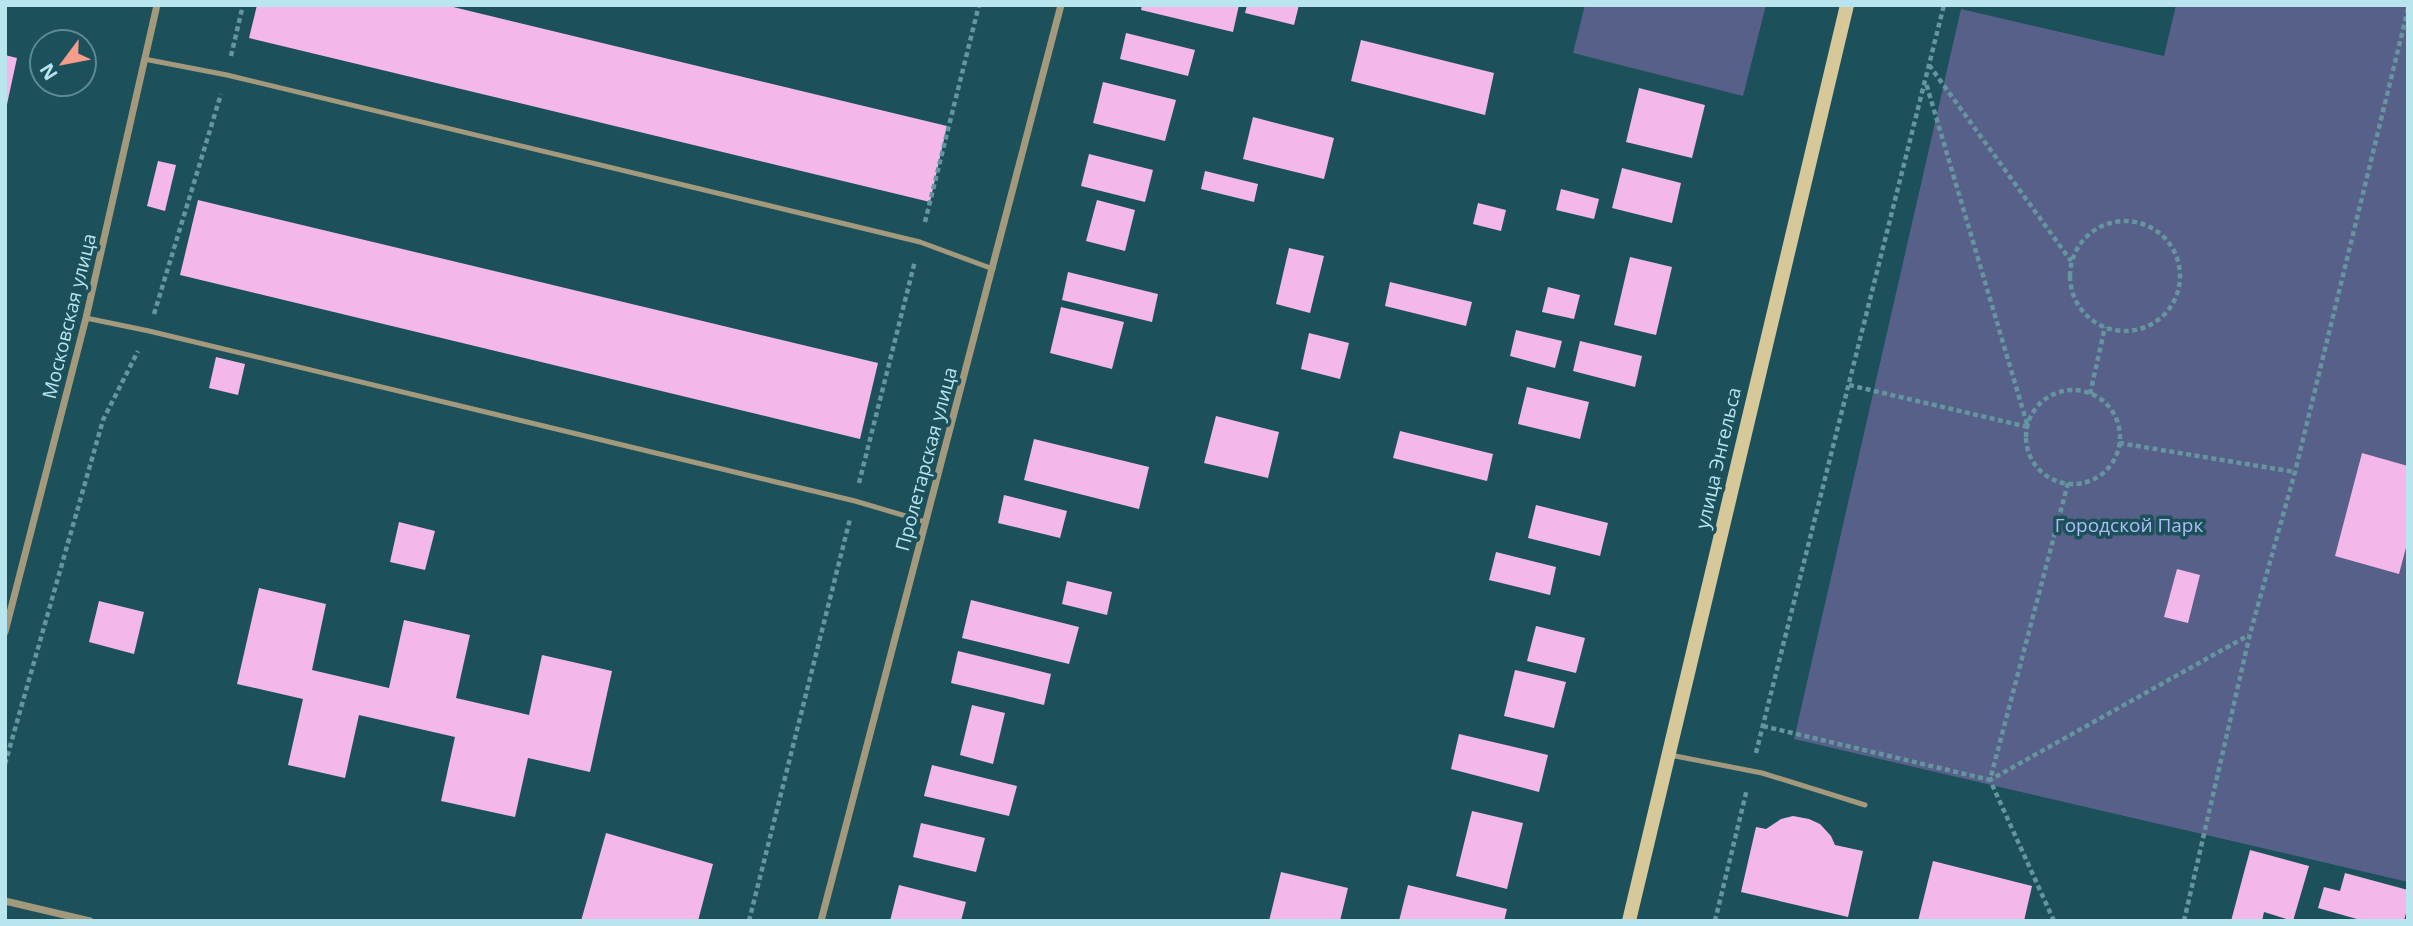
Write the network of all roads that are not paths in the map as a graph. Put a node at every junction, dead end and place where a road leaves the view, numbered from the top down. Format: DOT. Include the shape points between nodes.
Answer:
graph roads {
  1 [pos="157,5"];
  2 [pos="1061,5"];
  3 [pos="1847,5"];
  4 [pos="144,59"];
  5 [pos="993,269"];
  6 [pos="86,318"];
  7 [pos="926,522"];
  8 [pos="5,632"];
  9 [pos="1667,755"];
  10 [pos="1865,805"];
  11 [pos="5,901"];
  12 [pos="90,921"];
  13 [pos="821,921"];
  14 [pos="1629,921"];
  1 -- 4 [label="street, Московская улица"];
  2 -- 5 [label="street, Пролетарская улица"];
  3 -- 9 [label="main road, улица Энгельса"];
  4 -- 5 [label="lane" via="920,242"];
  4 -- 6 [label="street, Московская улица"];
  5 -- 7 [label="street, Пролетарская улица"];
  6 -- 7 [label="lane" via="855,501"];
  6 -- 8 [label="street, Московская улица"];
  7 -- 13 [label="street, Пролетарская улица"];
  9 -- 10 [label="lane" via="1752,771"];
  9 -- 14 [label="main road, улица Энгельса"];
  11 -- 12 [label="street"];
}
